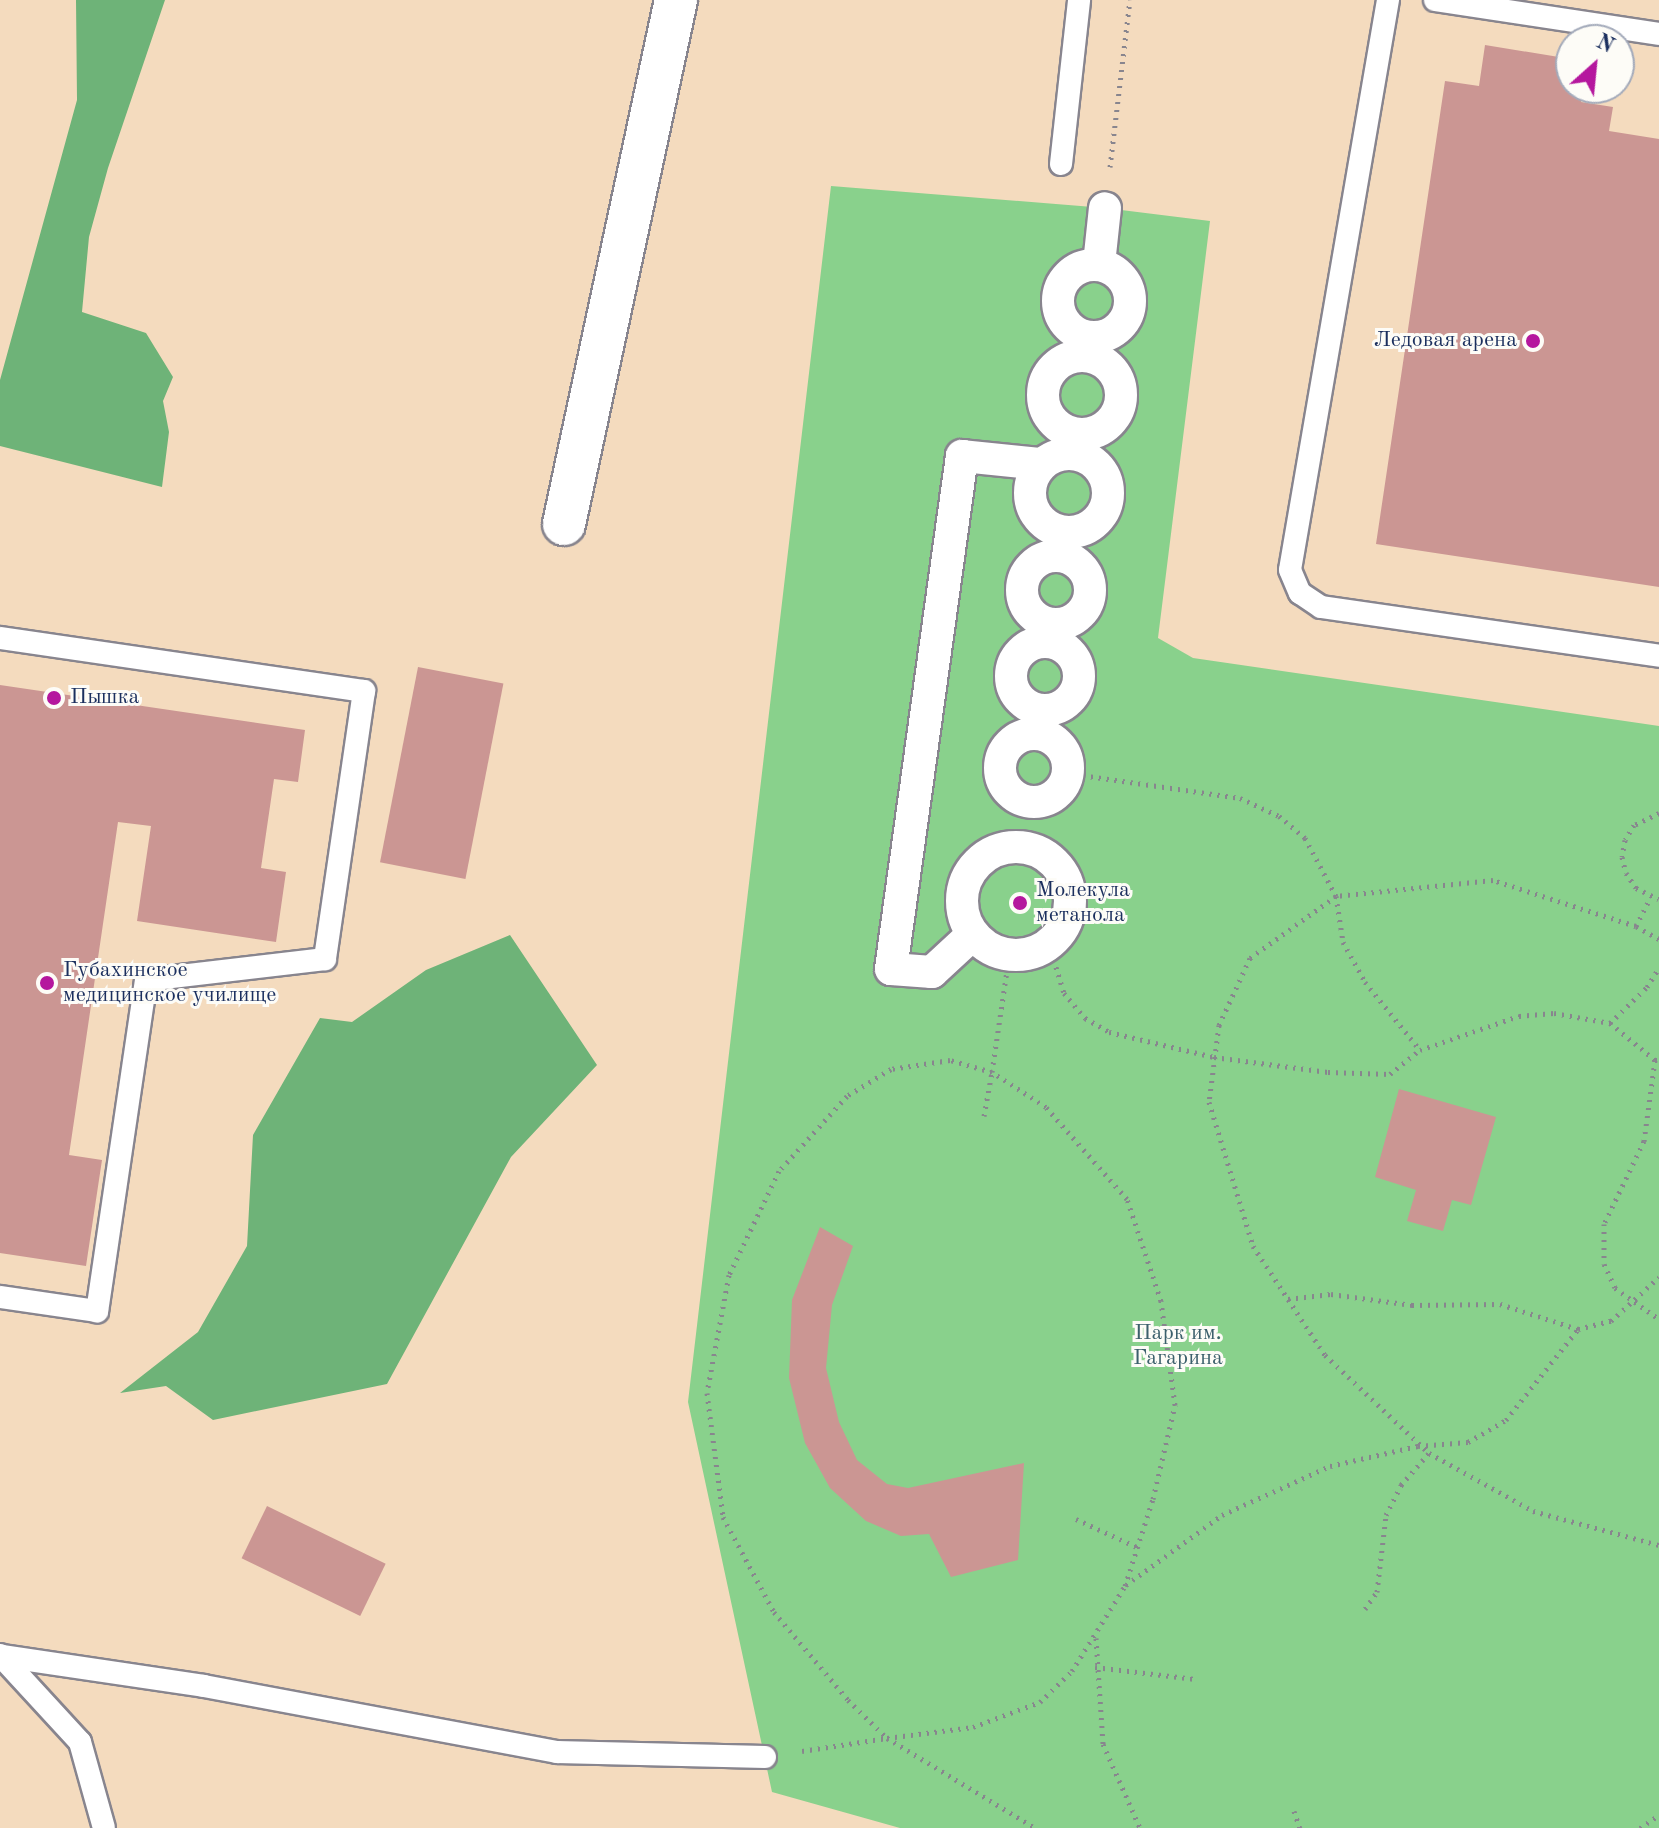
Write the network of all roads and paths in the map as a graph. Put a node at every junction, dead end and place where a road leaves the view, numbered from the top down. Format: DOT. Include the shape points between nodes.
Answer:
graph roads {
  1 [pos="676,0"];
  2 [pos="1079,0"];
  3 [pos="1130,0"];
  4 [pos="1388,0"];
  5 [pos="1435,0"];
  6 [pos="1659,34"];
  7 [pos="1061,164"];
  8 [pos="1105,208"];
  9 [pos="1099,264"];
  10 [pos="1088,346"];
  11 [pos="1076,443"];
  12 [pos="1041,464"];
  13 [pos="564,524"];
  14 [pos="1062,544"];
  15 [pos="1051,633"];
  16 [pos="0,638"];
  17 [pos="1659,656"];
  18 [pos="1040,721"];
  19 [pos="1067,773"];
  20 [pos="1029,802"];
  21 [pos="1659,813"];
  22 [pos="1023,847"];
  23 [pos="1336,896"];
  24 [pos="1650,898"];
  25 [pos="1659,899"];
  26 [pos="1636,926"];
  27 [pos="973,934"];
  28 [pos="1659,939"];
  29 [pos="1049,944"];
  30 [pos="1009,954"];
  31 [pos="1659,968"];
  32 [pos="1610,1023"];
  33 [pos="1420,1050"];
  34 [pos="1214,1057"];
  35 [pos="1657,1060"];
  36 [pos="992,1072"];
  37 [pos="984,1116"];
  38 [pos="1659,1277"];
  39 [pos="0,1297"];
  40 [pos="1288,1299"];
  41 [pos="1633,1304"];
  42 [pos="1659,1319"];
  43 [pos="1578,1329"];
  44 [pos="1418,1446"];
  45 [pos="1429,1453"];
  46 [pos="1076,1519"];
  47 [pos="1659,1545"];
  48 [pos="1137,1547"];
  49 [pos="1125,1586"];
  50 [pos="1365,1609"];
  51 [pos="1096,1637"];
  52 [pos="1,1655"];
  53 [pos="1095,1667"];
  54 [pos="1195,1679"];
  55 [pos="887,1738"];
  56 [pos="765,1757"];
  57 [pos="1294,1811"];
  58 [pos="1659,1815"];
  59 [pos="104,1828"];
  60 [pos="1035,1828"];
  61 [pos="1140,1828"];
  62 [pos="1300,1828"];
  63 [pos="1640,1828"];
  1 -- 13 [label="street"];
  2 -- 7 [label="lane"];
  3 -- 8 [label="path"];
  4 -- 17 [label="lane" via="1290,570 1300,593 1321,607"];
  5 -- 6 [label="lane"];
  8 -- 9 [label="street"];
  9 -- 10 [label="street" via="1069,275 1057,305"];
  9 -- 10 [label="street" via="1126,282 1129,314 1120,328"];
  10 -- 11 [label="street" via="1115,374 1119,408 1102,428"];
  10 -- 11 [label="street" via="1055,366 1045,381 1048,415"];
  11 -- 12 [label="street"];
  11 -- 14 [label="street" via="1103,473 1109,489 1107,506 1097,521"];
  12 -- 14 [label="street" via="1032,479 1032,505"];
  12 -- 27 [label="street" via="962,456 891,969 932,972"];
  14 -- 15 [label="street" via="1032,566 1022,594 1027,608"];
  14 -- 15 [label="street" via="1091,587 1080,615"];
  15 -- 18 [label="street" via="1075,658 1079,672 1069,700"];
  15 -- 18 [label="street" via="1021,651 1011,679"];
  16 -- 39 [label="lane" via="364,691 325,959 146,980 97,1311"];
  18 -- 19 [label="street" via="1063,750"];
  18 -- 20 [label="street" via="1009,743 1001,756 1003,786"];
  19 -- 20 [label="street" via="1058,793"];
  19 -- 23 [label="path" via="1240,798 1279,816 1305,838"];
  20 -- 22 [label="street"];
  21 -- 24 [label="path" via="1634,825 1622,857 1636,888"];
  22 -- 27 [label="street" via="1002,848 983,857 969,873 962,893"];
  22 -- 29 [label="street" via="1043,853 1069,886 1070,908 1063,928"];
  23 -- 26 [label="path" via="1493,880"];
  23 -- 33 [label="path" via="1343,942 1365,982"];
  23 -- 34 [label="path" via="1250,958 1219,1025"];
  24 -- 25 [label="path"];
  24 -- 26 [label="path"];
  26 -- 28 [label="path"];
  27 -- 30 [label="street" via="989,948"];
  29 -- 30 [label="street" via="1031,953"];
  29 -- 34 [label="path" via="1064,993 1085,1018 1109,1032"];
  30 -- 36 [label="path"];
  31 -- 32 [label="path"];
  32 -- 33 [label="path" via="1554,1013 1519,1016"];
  32 -- 35 [label="path"];
  33 -- 34 [label="path" via="1390,1074"];
  34 -- 40 [label="path" via="1209,1102 1222,1145 1253,1246"];
  35 -- 41 [label="path" via="1644,1141 1604,1224 1604,1264 1615,1288"];
  36 -- 37 [label="path"];
  36 -- 48 [label="path" via="1046,1107 1127,1199 1161,1301 1175,1405"];
  36 -- 55 [label="path" via="950,1060 891,1069 847,1096 779,1171 729,1275 707,1393 723,1517 774,1612"];
  38 -- 41 [label="path"];
  40 -- 43 [label="path" via="1331,1294 1412,1305 1500,1304"];
  40 -- 44 [label="path" via="1325,1355"];
  41 -- 42 [label="path"];
  41 -- 43 [label="path" via="1611,1321"];
  43 -- 44 [label="path" via="1506,1420 1468,1442"];
  44 -- 45 [label="path"];
  44 -- 49 [label="path" via="1330,1466 1222,1515"];
  45 -- 47 [label="path" via="1533,1511"];
  45 -- 50 [label="path" via="1401,1485 1386,1515 1377,1592"];
  46 -- 48 [label="path"];
  48 -- 49 [label="path"];
  49 -- 51 [label="path"];
  51 -- 53 [label="path"];
  51 -- 55 [label="path" via="1072,1671 1040,1702 973,1727"];
  52 -- 56 [label="lane" via="204,1686 557,1752"];
  52 -- 59 [label="lane" via="80,1742"];
  53 -- 54 [label="path"];
  53 -- 61 [label="path" via="1103,1744"];
  55 -- 56 [label="path"];
  55 -- 60 [label="path"];
  57 -- 62 [label="path"];
  58 -- 63 [label="path"];
}
